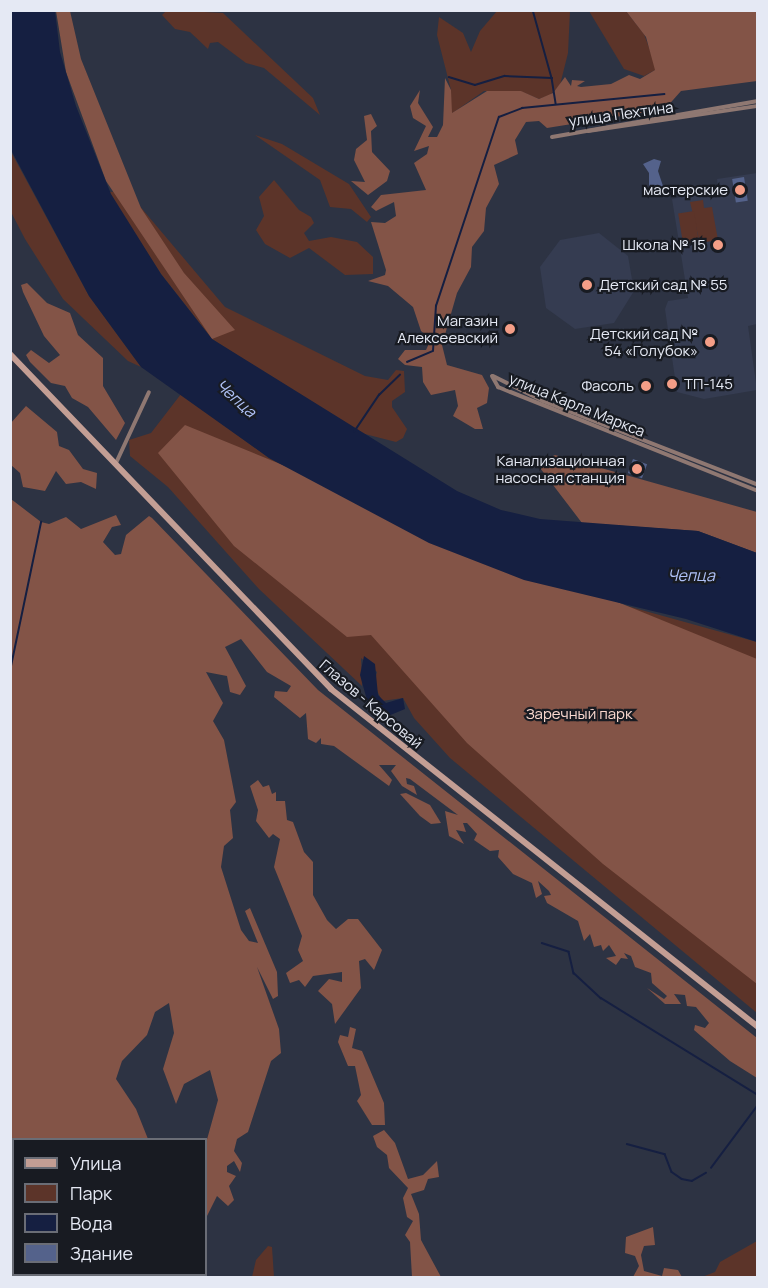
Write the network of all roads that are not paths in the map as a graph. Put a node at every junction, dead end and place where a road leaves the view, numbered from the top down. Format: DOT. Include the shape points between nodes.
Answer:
graph roads {
  1 [pos="758,101"];
  2 [pos="758,106"];
  3 [pos="10,354"];
  4 [pos="149,392"];
  5 [pos="115,464"];
  6 [pos="758,485"];
  7 [pos="758,491"];
  8 [pos="758,1027"];
  1 -- 2 [label="street, улица Пехтина" via="552,136"];
  3 -- 5 [label="main road, Глазов - Карсовай"];
  4 -- 5 [label="street"];
  5 -- 8 [label="main road, Глазов - Карсовай" via="344,701"];
  6 -- 7 [label="street, улица Карла Маркса" via="543,401 492,376 498,387"];
}
